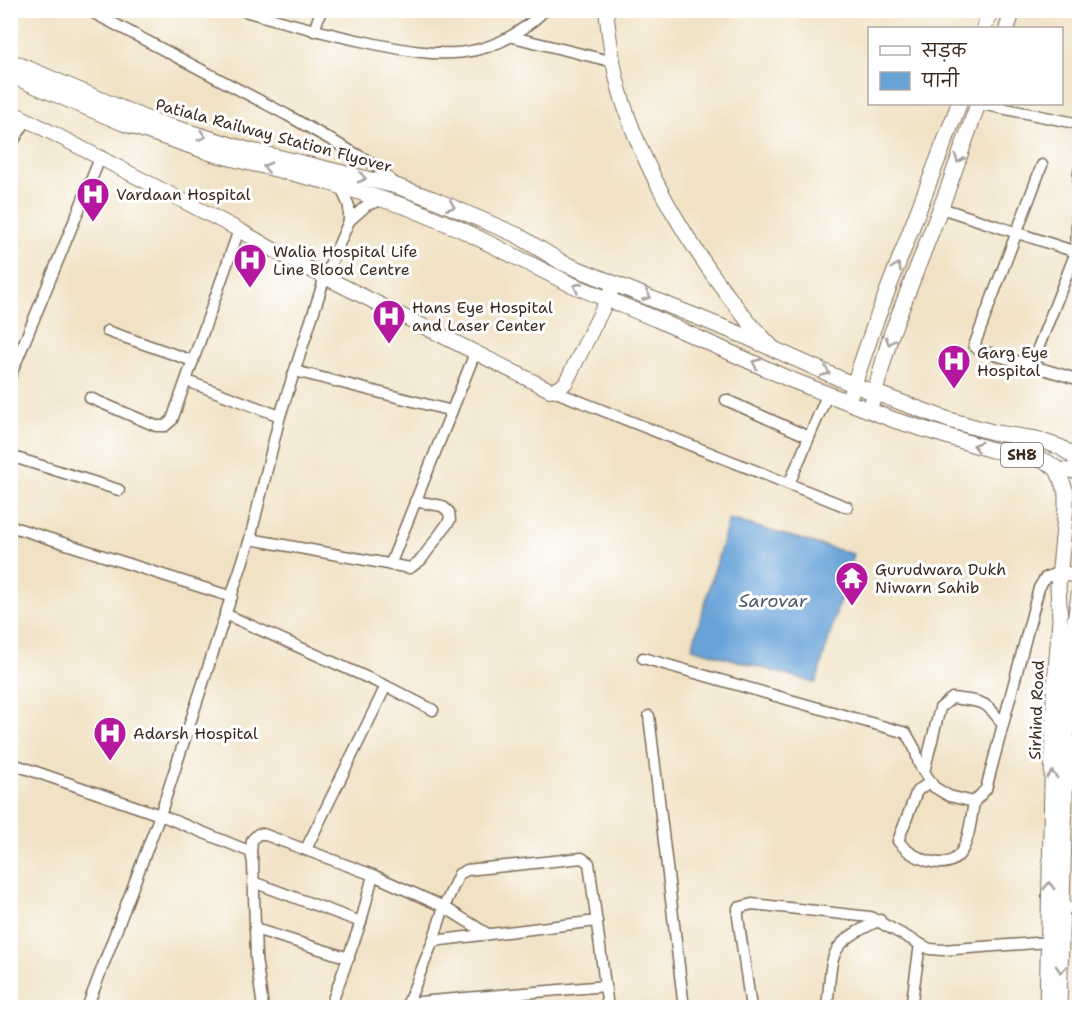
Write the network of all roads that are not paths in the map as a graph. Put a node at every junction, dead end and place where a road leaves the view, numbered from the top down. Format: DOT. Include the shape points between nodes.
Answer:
graph roads {
  1 [pos="88,10"];
  2 [pos="241,10"];
  3 [pos="321,10"];
  4 [pos="545,10"];
  5 [pos="606,10"];
  6 [pos="991,10"];
  7 [pos="1013,10"];
  8 [pos="984,27"];
  9 [pos="1007,27"];
  10 [pos="314,31"];
  11 [pos="513,37"];
  12 [pos="10,62"];
  13 [pos="614,62"];
  14 [pos="10,75"];
  15 [pos="958,105"];
  16 [pos="980,105"];
  17 [pos="985,105"];
  18 [pos="10,111"];
  19 [pos="27,119"];
  20 [pos="1080,124"];
  21 [pos="10,147"];
  22 [pos="100,156"];
  23 [pos="1042,165"];
  24 [pos="1079,171"];
  25 [pos="327,175"];
  26 [pos="340,186"];
  27 [pos="396,186"];
  28 [pos="385,199"];
  29 [pos="941,208"];
  30 [pos="349,221"];
  31 [pos="239,230"];
  32 [pos="1016,232"];
  33 [pos="1076,252"];
  34 [pos="1080,277"];
  35 [pos="325,278"];
  36 [pos="616,283"];
  37 [pos="606,300"];
  38 [pos="107,331"];
  39 [pos="777,351"];
  40 [pos="475,353"];
  41 [pos="192,361"];
  42 [pos="1031,366"];
  43 [pos="295,371"];
  44 [pos="10,377"];
  45 [pos="1080,380"];
  46 [pos="187,381"];
  47 [pos="854,385"];
  48 [pos="550,390"];
  49 [pos="828,393"];
  50 [pos="874,393"];
  51 [pos="90,398"];
  52 [pos="726,400"];
  53 [pos="849,402"];
  54 [pos="869,410"];
  55 [pos="452,411"];
  56 [pos="280,416"];
  57 [pos="809,437"];
  58 [pos="1060,447"];
  59 [pos="1080,452"];
  60 [pos="10,456"];
  61 [pos="1080,465"];
  62 [pos="1057,469"];
  63 [pos="1080,472"];
  64 [pos="789,484"];
  65 [pos="119,490"];
  66 [pos="416,501"];
  67 [pos="847,507"];
  68 [pos="10,526"];
  69 [pos="250,539"];
  70 [pos="390,566"];
  71 [pos="1080,577"];
  72 [pos="1054,579"];
  73 [pos="1080,589"];
  74 [pos="1079,594"];
  75 [pos="232,597"];
  76 [pos="225,614"];
  77 [pos="643,658"];
  78 [pos="386,686"];
  79 [pos="433,710"];
  80 [pos="649,716"];
  81 [pos="1003,725"];
  82 [pos="10,763"];
  83 [pos="924,772"];
  84 [pos="930,782"];
  85 [pos="974,802"];
  86 [pos="160,815"];
  87 [pos="306,849"];
  88 [pos="251,852"];
  89 [pos="373,875"];
  90 [pos="253,882"];
  91 [pos="444,907"];
  92 [pos="1063,907"];
  93 [pos="1080,909"];
  94 [pos="880,920"];
  95 [pos="597,921"];
  96 [pos="361,922"];
  97 [pos="255,929"];
  98 [pos="486,933"];
  99 [pos="433,940"];
  100 [pos="1047,942"];
  101 [pos="920,944"];
  102 [pos="348,958"];
  103 [pos="606,986"];
  104 [pos="407,1005"];
  105 [pos="87,1008"];
  106 [pos="263,1008"];
  107 [pos="330,1008"];
  108 [pos="608,1008"];
  109 [pos="684,1008"];
  110 [pos="751,1008"];
  111 [pos="827,1008"];
  112 [pos="910,1008"];
  113 [pos="1047,1008"];
  114 [pos="1059,1008"];
  1 -- 27 [label="street" via="377,166"];
  2 -- 10 [label="street"];
  3 -- 10 [label="street"];
  4 -- 11 [label="street"];
  5 -- 13 [label="street"];
  6 -- 8 [label="main road"];
  7 -- 9 [label="main road"];
  10 -- 11 [label="street" via="438,54 458,54"];
  11 -- 13 [label="street"];
  12 -- 25 [label="main road, Patiala Railway Station Flyover, one-way" via="149,120"];
  13 -- 39 [label="street" via="641,151 682,228 749,322"];
  25 -- 14 [label="main road, Patiala Railway Station Flyover, one-way" via="214,154 139,129"];
  47 -- 15 [label="main road, one-way"];
  16 -- 29 [label="main road, one-way"];
  17 -- 20 [label="street"];
  18 -- 19 [label="street"];
  19 -- 21 [label="street"];
  19 -- 22 [label="street"];
  22 -- 31 [label="street"];
  22 -- 44 [label="street"];
  23 -- 32 [label="street"];
  24 -- 33 [label="street"];
  25 -- 26 [label="main road, Patiala Railway Station Flyover"];
  25 -- 27 [label="main road, Patiala Railway Station Flyover, one-way"];
  26 -- 28 [label="main road, Patiala Railway Station Flyover"];
  26 -- 30 [label="street" via="349,206"];
  27 -- 36 [label="main road, Patiala Railway Station Flyover, one-way" via="466,212 517,235 563,263"];
  28 -- 30 [label="street" via="367,205"];
  37 -- 28 [label="main road, Patiala Railway Station Flyover, one-way" via="460,229"];
  29 -- 32 [label="street"];
  29 -- 50 [label="main road, one-way" via="891,334"];
  30 -- 35 [label="street"];
  31 -- 35 [label="street"];
  31 -- 41 [label="street"];
  32 -- 33 [label="street"];
  32 -- 42 [label="street" via="973,343 976,349"];
  33 -- 34 [label="street"];
  33 -- 42 [label="street"];
  35 -- 40 [label="street"];
  35 -- 43 [label="street"];
  36 -- 37 [label="street"];
  36 -- 39 [label="main road, Patiala Railway Station Flyover, one-way"];
  37 -- 48 [label="street" via="566,382"];
  49 -- 37 [label="main road, Patiala Railway Station Flyover, one-way"];
  38 -- 41 [label="street"];
  39 -- 47 [label="main road, Patiala Railway Station Flyover, one-way"];
  40 -- 48 [label="street"];
  40 -- 55 [label="street"];
  41 -- 46 [label="street"];
  42 -- 45 [label="street"];
  43 -- 55 [label="street"];
  43 -- 56 [label="street"];
  46 -- 51 [label="street" via="172,420 165,426 156,426"];
  46 -- 56 [label="street"];
  47 -- 50 [label="main road, Patiala Railway Station Flyover"];
  47 -- 53 [label="main road"];
  48 -- 64 [label="street"];
  49 -- 53 [label="main road, Patiala Railway Station Flyover"];
  49 -- 57 [label="street"];
  50 -- 54 [label="main road"];
  50 -- 58 [label="main road, Patiala Railway Station Flyover / SH8" via="996,433"];
  52 -- 57 [label="street"];
  53 -- 54 [label="main road, Patiala Railway Station Flyover"];
  62 -- 54 [label="main road, SH8, one-way" via="1047,462 992,450"];
  55 -- 66 [label="street"];
  56 -- 69 [label="street"];
  57 -- 64 [label="street"];
  58 -- 59 [label="street"];
  58 -- 61 [label="main road, SH8"];
  60 -- 65 [label="street"];
  62 -- 63 [label="street"];
  62 -- 72 [label="main road, SH8" via="1066,492 1065,522"];
  64 -- 67 [label="street"];
  66 -- 70 [label="street"];
  66 -- 70 [label="street" via="442,506 449,512 450,520 415,566"];
  68 -- 75 [label="street"];
  69 -- 70 [label="street"];
  69 -- 75 [label="street"];
  71 -- 72 [label="street"];
  72 -- 74 [label="street"];
  72 -- 81 [label="street" via="1039,588"];
  100 -- 72 [label="main road, Sirhind Road / SH8, one-way" via="1054,686 1060,619"];
  73 -- 74 [label="main road, Sirhind Road"];
  74 -- 92 [label="main road, Sirhind Road" via="1069,659"];
  75 -- 76 [label="street"];
  76 -- 78 [label="street"];
  76 -- 86 [label="street"];
  77 -- 83 [label="street" via="906,733"];
  78 -- 79 [label="street"];
  78 -- 87 [label="street"];
  80 -- 109 [label="street"];
  81 -- 83 [label="street" via="991,707 952,698 940,708"];
  81 -- 85 [label="street" via="986,789"];
  82 -- 86 [label="street"];
  83 -- 84 [label="street"];
  84 -- 85 [label="street" via="950,796"];
  84 -- 85 [label="street" via="917,791 898,841 908,854 943,864 958,858 967,843"];
  86 -- 88 [label="street"];
  86 -- 105 [label="street"];
  87 -- 88 [label="street" via="258,834 252,840"];
  87 -- 89 [label="street"];
  88 -- 90 [label="street"];
  89 -- 91 [label="street"];
  89 -- 96 [label="street"];
  90 -- 96 [label="street"];
  90 -- 97 [label="street"];
  91 -- 95 [label="street" via="459,874 467,870 582,858 589,863"];
  91 -- 98 [label="street"];
  91 -- 99 [label="street"];
  92 -- 93 [label="street"];
  92 -- 114 [label="main road, Sirhind Road, one-way"];
  94 -- 101 [label="street"];
  94 -- 110 [label="street" via="752,904 738,908"];
  94 -- 111 [label="street" via="852,934 835,951"];
  95 -- 98 [label="street"];
  95 -- 103 [label="street"];
  96 -- 102 [label="street"];
  97 -- 102 [label="street"];
  97 -- 106 [label="street"];
  98 -- 99 [label="street"];
  99 -- 104 [label="street"];
  100 -- 101 [label="street" via="942,950"];
  100 -- 113 [label="main road, SH8"];
  101 -- 112 [label="street"];
  102 -- 107 [label="street"];
  103 -- 104 [label="street"];
  103 -- 108 [label="street"];
}
